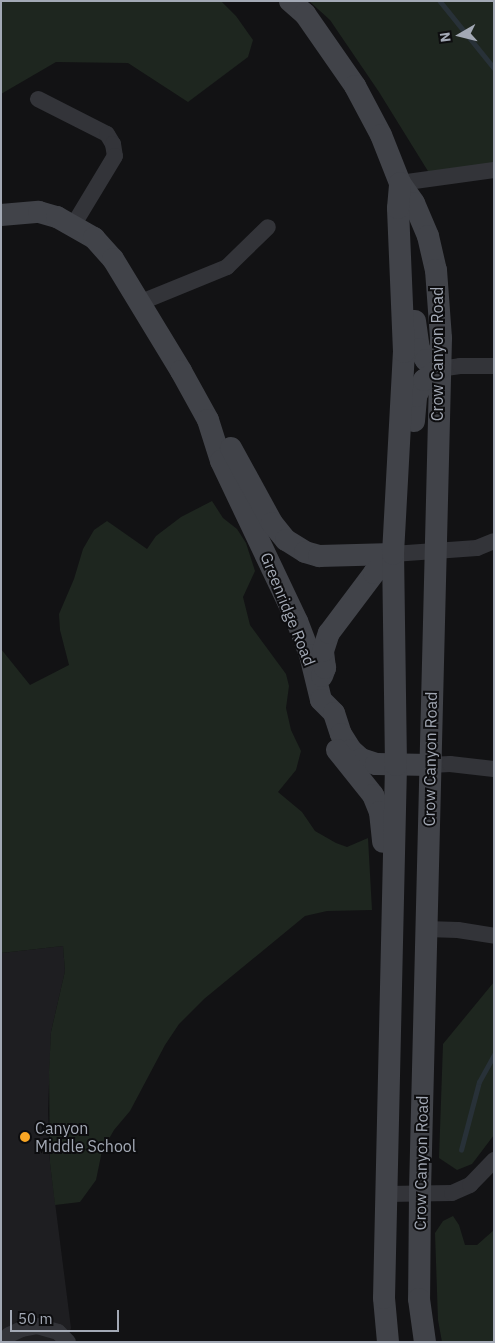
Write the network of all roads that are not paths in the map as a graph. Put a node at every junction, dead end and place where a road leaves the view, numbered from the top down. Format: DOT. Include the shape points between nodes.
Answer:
graph roads {
  1 [pos="290,1"];
  2 [pos="38,99"];
  3 [pos="494,170"];
  4 [pos="400,184"];
  5 [pos="1,215"];
  6 [pos="74,224"];
  7 [pos="268,227"];
  8 [pos="400,245"];
  9 [pos="139,303"];
  10 [pos="494,366"];
  11 [pos="439,369"];
  12 [pos="208,420"];
  13 [pos="399,454"];
  14 [pos="494,541"];
  15 [pos="434,549"];
  16 [pos="393,554"];
  17 [pos="319,692"];
  18 [pos="396,764"];
  19 [pos="430,765"];
  20 [pos="494,769"];
  21 [pos="393,899"];
  22 [pos="426,929"];
  23 [pos="494,936"];
  24 [pos="494,1160"];
  25 [pos="386,1194"];
  26 [pos="420,1194"];
  27 [pos="3,1342"];
  28 [pos="68,1342"];
  29 [pos="388,1342"];
  30 [pos="425,1342"];
  1 -- 4 [label="main road, Crow Canyon Road" via="305,14 355,86 381,135"];
  2 -- 6 [label="street" via="107,134 113,144 115,156"];
  3 -- 4 [label="street"];
  4 -- 8 [label="main road, Crow Canyon Road"];
  4 -- 11 [label="main road, Crow Canyon Road" via="414,203 428,236 436,270"];
  5 -- 6 [label="main road, Greenridge Road" via="39,212"];
  6 -- 9 [label="main road, Greenridge Road" via="94,238 114,259"];
  7 -- 9 [label="street" via="227,267"];
  8 -- 11 [label="main road" via="412,288 419,349 426,360"];
  8 -- 13 [label="main road, Crow Canyon Road" via="404,352"];
  9 -- 12 [label="main road, Greenridge Road"];
  10 -- 11 [label="street"];
  11 -- 13 [label="main road" via="424,380 416,396 413,436 407,448"];
  11 -- 15 [label="main road, Crow Canyon Road"];
  12 -- 16 [label="main road, Greenridge Road" via="222,433 272,523 286,540 305,552 319,556"];
  12 -- 17 [label="main road, Greenridge Road" via="221,461 297,621"];
  13 -- 16 [label="main road, Crow Canyon Road"];
  14 -- 15 [label="street" via="477,548"];
  15 -- 16 [label="street"];
  15 -- 19 [label="main road, Crow Canyon Road"];
  16 -- 17 [label="main road" via="374,573 329,633 322,651 325,668"];
  16 -- 18 [label="main road, Crow Canyon Road"];
  17 -- 18 [label="main road, Greenridge Road" via="334,713 351,750 376,764"];
  17 -- 21 [label="main road" via="338,752 373,795 380,812 385,867"];
  18 -- 19 [label="main road, Greenridge Road"];
  18 -- 21 [label="main road, Crow Canyon Road"];
  19 -- 20 [label="street"];
  19 -- 22 [label="main road, Crow Canyon Road"];
  21 -- 25 [label="main road, Crow Canyon Road"];
  22 -- 23 [label="street"];
  22 -- 26 [label="main road, Crow Canyon Road"];
  24 -- 26 [label="street" via="470,1185 452,1193"];
  25 -- 26 [label="street"];
  25 -- 29 [label="main road, Crow Canyon Road" via="384,1298"];
  26 -- 30 [label="main road, Crow Canyon Road" via="419,1299"];
  27 -- 28 [label="street" via="15,1332 38,1326 58,1332"];
}
